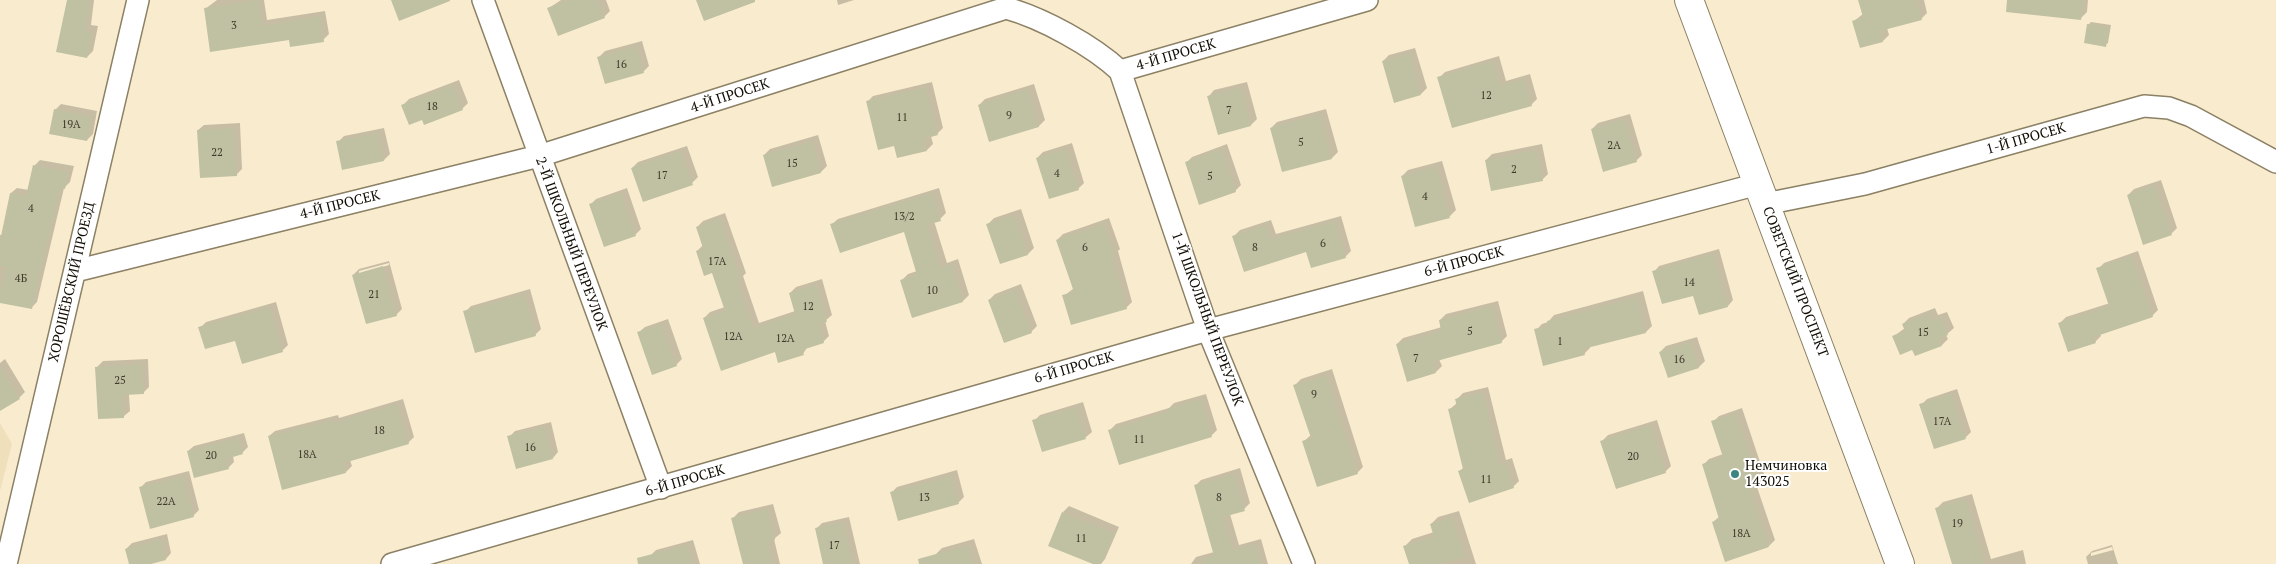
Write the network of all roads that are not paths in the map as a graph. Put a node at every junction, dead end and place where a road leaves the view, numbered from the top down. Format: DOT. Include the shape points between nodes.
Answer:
graph roads {
  1 [pos="138,0"];
  2 [pos="483,0"];
  3 [pos="1367,0"];
  4 [pos="1689,0"];
  5 [pos="1004,4"];
  6 [pos="1120,71"];
  7 [pos="539,156"];
  8 [pos="2276,162"];
  9 [pos="1762,194"];
  10 [pos="75,271"];
  11 [pos="1208,330"];
  12 [pos="660,488"];
  13 [pos="6,564"];
  14 [pos="392,564"];
  15 [pos="1304,564"];
  16 [pos="1900,564"];
  1 -- 10 [label="street, ХОРОШЁВСКИЙ ПРОЕЗД"];
  2 -- 7 [label="street, 2-Й ШКОЛЬНЫЙ ПЕРЕУЛОК"];
  3 -- 6 [label="street, 4-Й ПРОСЕК"];
  4 -- 9 [label="street, СОВЕТСКИЙ ПРОСПЕКТ"];
  5 -- 6 [label="street, 4-Й ПРОСЕК" via="1029,14 1105,57"];
  5 -- 7 [label="street, 4-Й ПРОСЕК"];
  6 -- 11 [label="street, 1-Й ШКОЛЬНЫЙ ПЕРЕУЛОК"];
  7 -- 10 [label="street, 4-Й ПРОСЕК"];
  7 -- 12 [label="street, 2-Й ШКОЛЬНЫЙ ПЕРЕУЛОК"];
  8 -- 9 [label="street, 1-Й ПРОСЕК" via="2191,116 2169,108 2144,106 1865,184"];
  9 -- 11 [label="street, 6-Й ПРОСЕК"];
  9 -- 16 [label="street, СОВЕТСКИЙ ПРОСПЕКТ"];
  10 -- 13 [label="street, ХОРОШЁВСКИЙ ПРОЕЗД"];
  11 -- 12 [label="street, 6-Й ПРОСЕК"];
  11 -- 15 [label="street, 1-Й ШКОЛЬНЫЙ ПЕРЕУЛОК"];
  12 -- 14 [label="street, 6-Й ПРОСЕК"];
}
